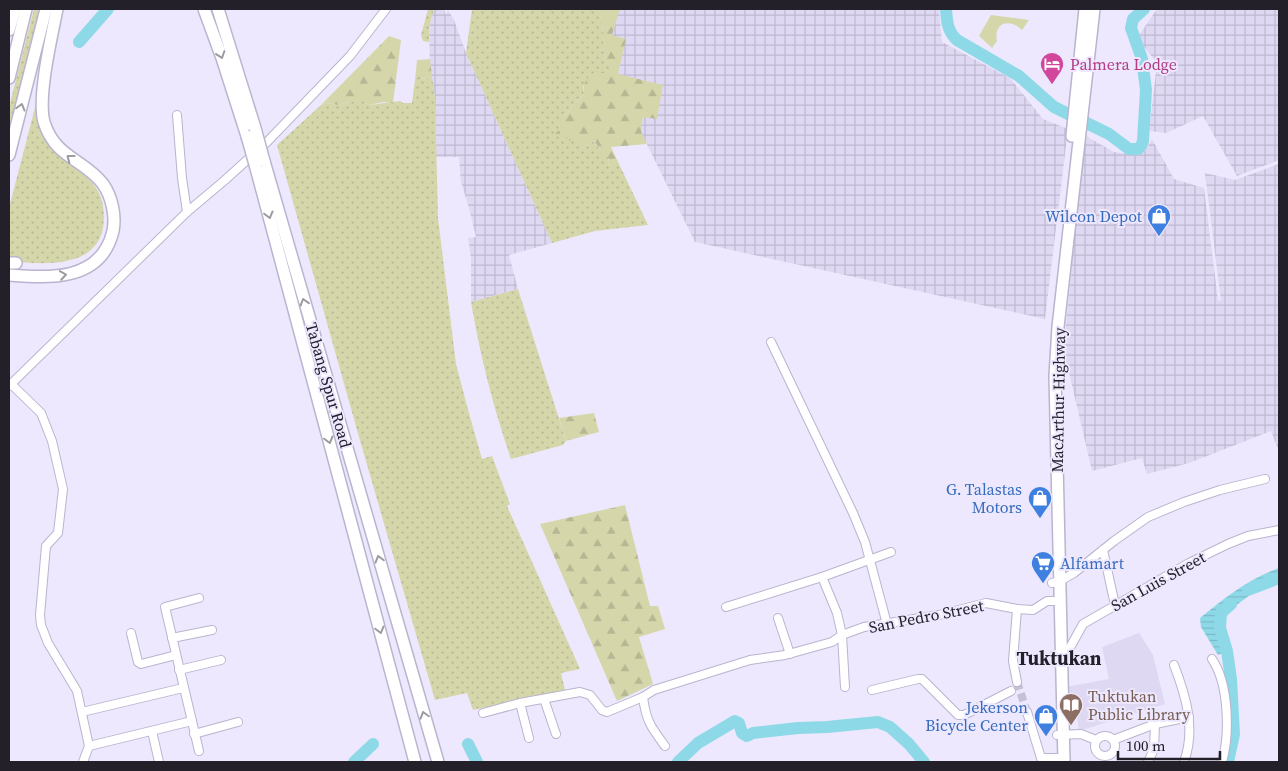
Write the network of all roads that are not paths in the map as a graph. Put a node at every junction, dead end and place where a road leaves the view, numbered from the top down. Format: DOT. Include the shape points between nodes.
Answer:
graph roads {
  1 [pos="15,9"];
  2 [pos="26,9"];
  3 [pos="46,9"];
  4 [pos="57,9"];
  5 [pos="204,9"];
  6 [pos="218,9"];
  7 [pos="386,9"];
  8 [pos="1085,9"];
  9 [pos="1094,9"];
  10 [pos="9,30"];
  11 [pos="9,78"];
  12 [pos="177,115"];
  13 [pos="1079,115"];
  14 [pos="251,132"];
  15 [pos="9,155"];
  16 [pos="260,165"];
  17 [pos="187,212"];
  18 [pos="12,269"];
  19 [pos="771,342"];
  20 [pos="10,385"];
  21 [pos="1265,479"];
  22 [pos="1279,530"];
  23 [pos="1103,550"];
  24 [pos="892,552"];
  25 [pos="870,561"];
  26 [pos="822,577"];
  27 [pos="1056,582"];
  28 [pos="199,598"];
  29 [pos="1055,601"];
  30 [pos="1115,605"];
  31 [pos="726,607"];
  32 [pos="1016,609"];
  33 [pos="778,618"];
  34 [pos="887,624"];
  35 [pos="212,630"];
  36 [pos="131,633"];
  37 [pos="842,635"];
  38 [pos="172,638"];
  39 [pos="176,654"];
  40 [pos="790,654"];
  41 [pos="1058,655"];
  42 [pos="1212,659"];
  43 [pos="221,660"];
  44 [pos="1174,665"];
  45 [pos="179,670"];
  46 [pos="1017,682"];
  47 [pos="845,686"];
  48 [pos="183,688"];
  49 [pos="872,690"];
  50 [pos="1011,691"];
  51 [pos="643,697"];
  52 [pos="544,699"];
  53 [pos="520,703"];
  54 [pos="82,712"];
  55 [pos="1026,712"];
  56 [pos="483,713"];
  57 [pos="1189,716"];
  58 [pos="192,721"];
  59 [pos="238,722"];
  60 [pos="1154,724"];
  61 [pos="152,731"];
  62 [pos="194,734"];
  63 [pos="556,734"];
  64 [pos="1060,735"];
  65 [pos="529,738"];
  66 [pos="1096,740"];
  67 [pos="1113,740"];
  68 [pos="89,746"];
  69 [pos="666,746"];
  70 [pos="199,751"];
  71 [pos="1100,758"];
  72 [pos="1061,760"];
  73 [pos="82,762"];
  74 [pos="159,762"];
  75 [pos="415,762"];
  76 [pos="438,762"];
  77 [pos="1148,762"];
  78 [pos="1184,762"];
  79 [pos="1222,762"];
  1 -- 10 [label="highway"];
  2 -- 11 [label="highway"];
  15 -- 3 [label="highway, one-way"];
  18 -- 4 [label="highway, one-way" via="52,277 80,272 102,255 113,228 112,205 102,184 60,150 45,123 42,99"];
  5 -- 14 [label="highway, Tabang Spur Road, one-way"];
  6 -- 14 [label="highway, Tabang Spur Road"];
  7 -- 17 [label="street" via="350,56 266,142"];
  8 -- 13 [label="highway, MacArthur Highway"];
  9 -- 13 [label="highway, MacArthur Highway"];
  12 -- 17 [label="street"];
  13 -- 27 [label="highway, MacArthur Highway" via="1048,376"];
  14 -- 16 [label="highway, Tabang Spur Road, bridge"];
  16 -- 75 [label="highway, Tabang Spur Road, one-way"];
  76 -- 16 [label="highway, Tabang Spur Road, one-way"];
  17 -- 20 [label="street"];
  19 -- 25 [label="street" via="853,513"];
  20 -- 54 [label="street" via="41,413 52,441 63,489 58,533 46,546 40,615 41,626 57,660 77,691"];
  21 -- 23 [label="street" via="1220,490 1148,517"];
  22 -- 30 [label="street, San Luis Street" via="1228,544"];
  23 -- 27 [label="street" via="1074,574"];
  23 -- 30 [label="street"];
  24 -- 25 [label="street"];
  25 -- 26 [label="street"];
  25 -- 34 [label="street"];
  26 -- 31 [label="street"];
  26 -- 37 [label="street"];
  27 -- 29 [label="highway, MacArthur Highway"];
  28 -- 38 [label="street" via="165,607"];
  29 -- 32 [label="street, San Pedro Street" via="1047,601 1033,610"];
  29 -- 41 [label="highway, MacArthur Highway"];
  30 -- 41 [label="street, San Luis Street" via="1083,624 1066,653"];
  32 -- 34 [label="street, San Pedro Street" via="986,603"];
  32 -- 46 [label="street" via="1013,661"];
  33 -- 40 [label="street"];
  34 -- 37 [label="street, San Pedro Street" via="864,627"];
  35 -- 38 [label="street"];
  36 -- 39 [label="street" via="141,664"];
  37 -- 40 [label="street, San Pedro Street" via="832,642"];
  37 -- 47 [label="street"];
  38 -- 39 [label="street"];
  39 -- 45 [label="street"];
  40 -- 51 [label="street, San Pedro Street" via="750,660 654,690"];
  41 -- 64 [label="highway, MacArthur Highway"];
  42 -- 79 [label="street" via="1221,677 1228,735"];
  43 -- 45 [label="street"];
  44 -- 57 [label="street"];
  45 -- 48 [label="street"];
  48 -- 54 [label="street"];
  48 -- 58 [label="street"];
  49 -- 50 [label="street" via="922,679 958,715"];
  51 -- 52 [label="street, San Pedro Street" via="607,712 585,693"];
  51 -- 69 [label="street" via="649,724"];
  52 -- 53 [label="street"];
  52 -- 63 [label="street"];
  53 -- 56 [label="street"];
  53 -- 65 [label="street"];
  54 -- 68 [label="street"];
  55 -- 72 [label="street" via="1041,758"];
  57 -- 60 [label="street"];
  57 -- 78 [label="street"];
  58 -- 61 [label="street"];
  58 -- 62 [label="street"];
  59 -- 62 [label="street"];
  60 -- 67 [label="street"];
  60 -- 77 [label="street" via="1154,749"];
  61 -- 68 [label="street"];
  61 -- 74 [label="street"];
  62 -- 70 [label="street"];
  64 -- 66 [label="street" via="1081,734"];
  64 -- 72 [label="highway, MacArthur Highway"];
  66 -- 67 [label="street" via="1106,735"];
  66 -- 71 [label="street" via="1095,749"];
  67 -- 71 [label="street" via="1112,753"];
  68 -- 73 [label="street"];
}
